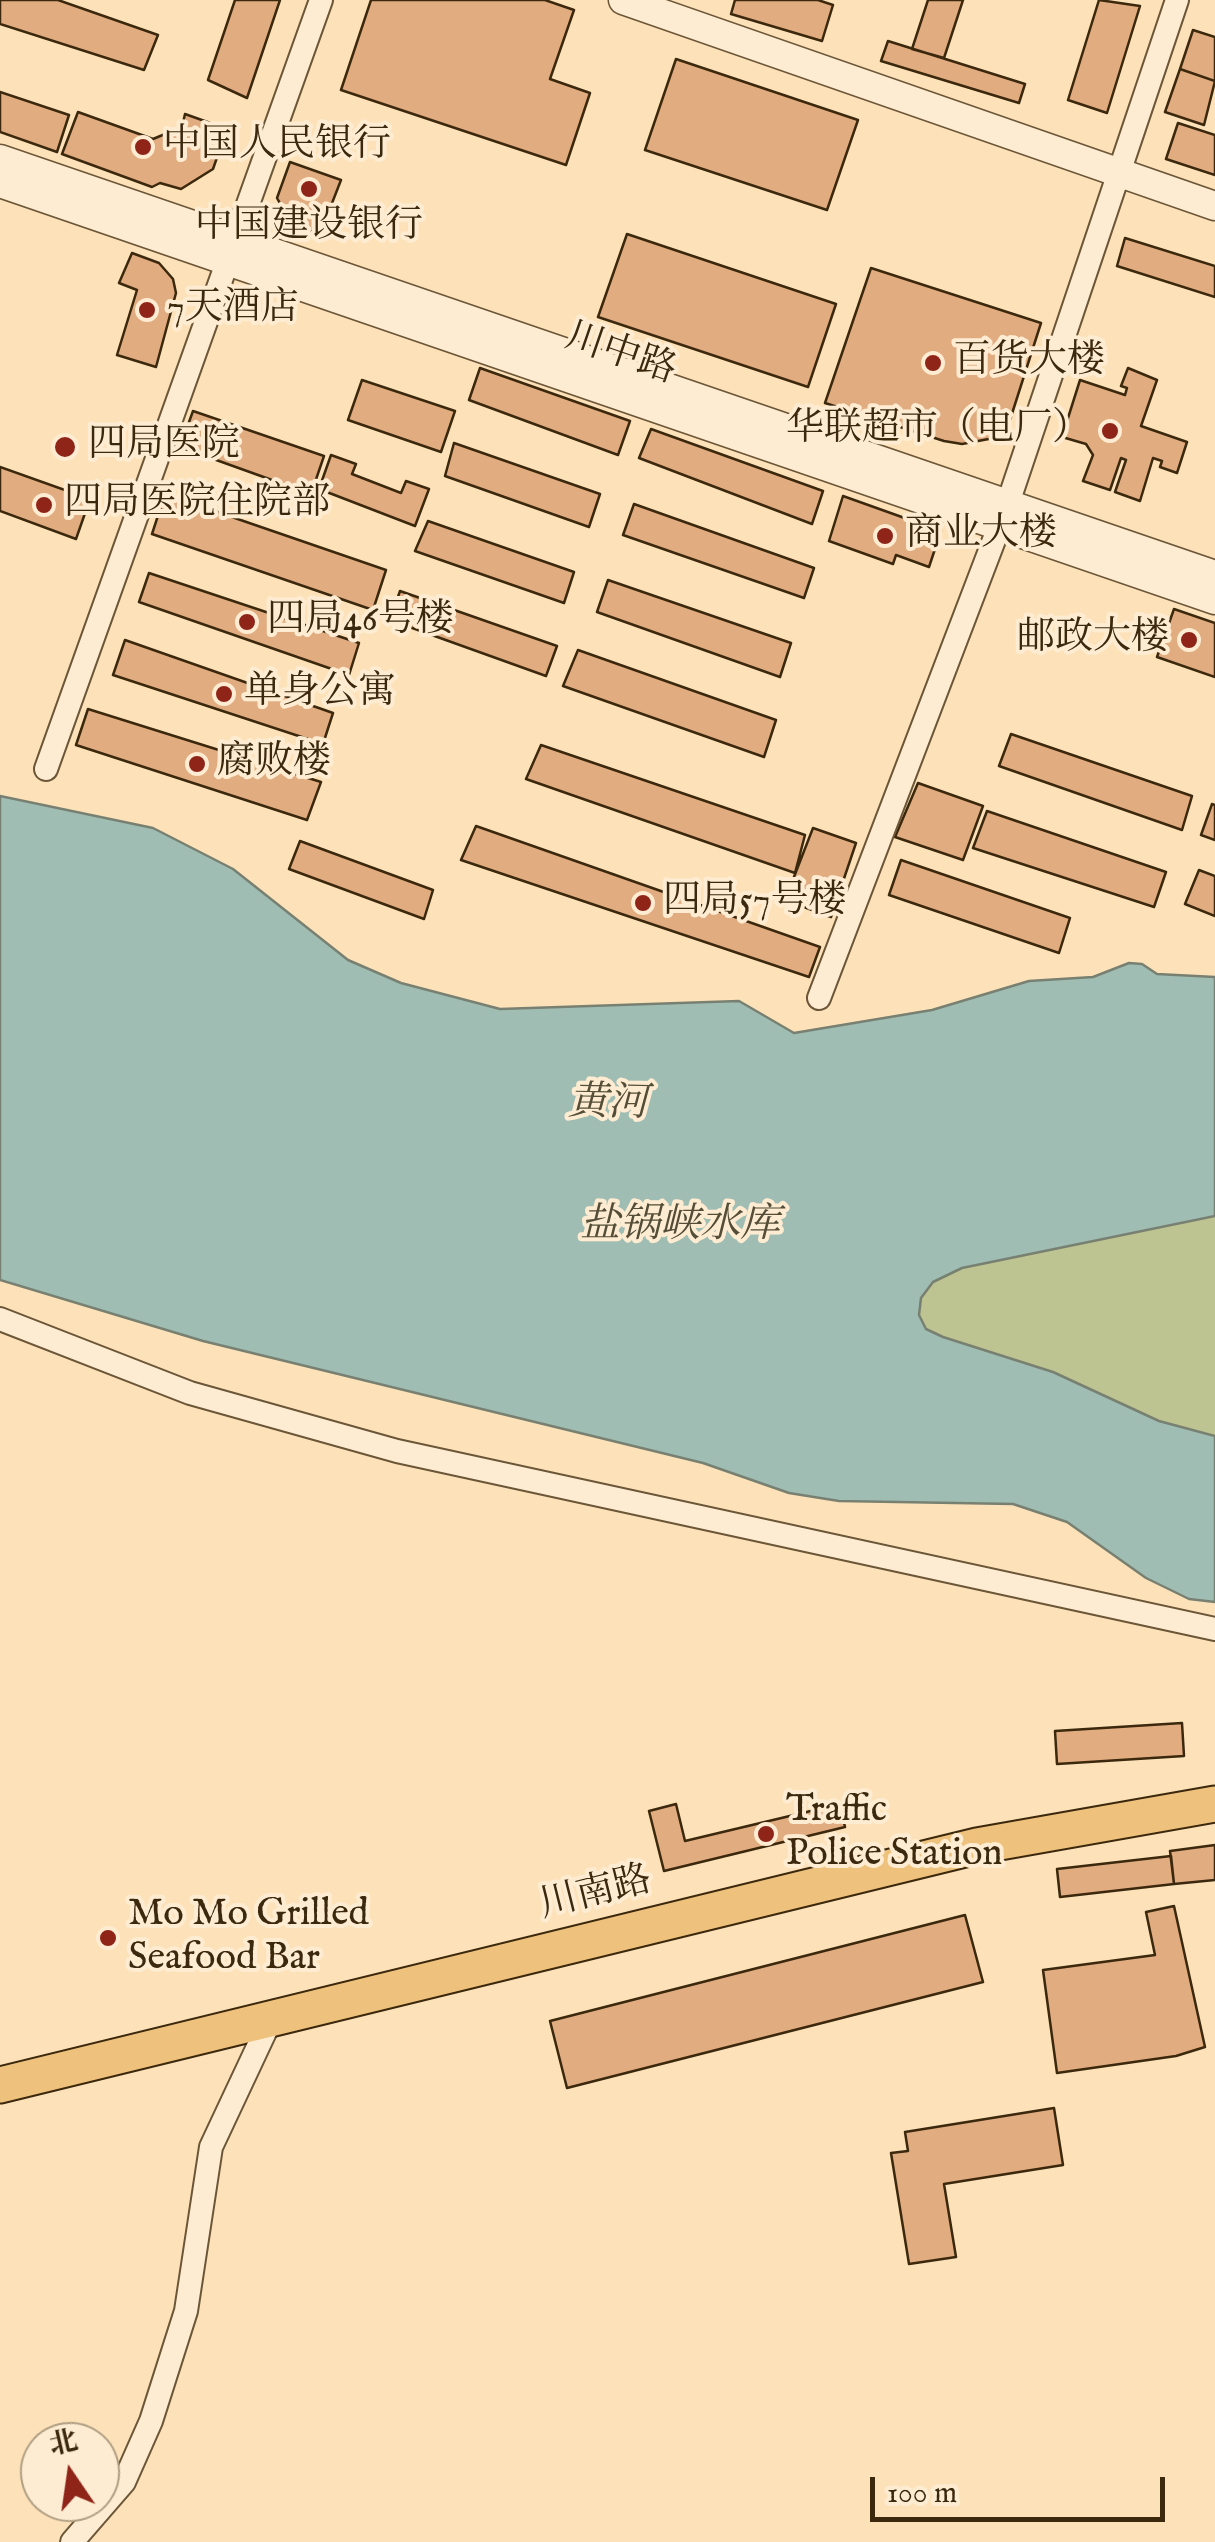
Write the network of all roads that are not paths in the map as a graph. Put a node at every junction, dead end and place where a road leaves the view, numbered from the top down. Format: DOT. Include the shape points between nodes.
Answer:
graph roads {
  1 [pos="322,0"];
  2 [pos="623,0"];
  3 [pos="1178,0"];
  4 [pos="0,159"];
  5 [pos="1119,172"];
  6 [pos="0,182"];
  7 [pos="1215,206"];
  8 [pos="234,251"];
  9 [pos="1003,516"];
  10 [pos="1215,576"];
  11 [pos="1215,600"];
  12 [pos="46,769"];
  13 [pos="820,998"];
  14 [pos="0,1319"];
  15 [pos="1215,1629"];
  16 [pos="1215,1804"];
  17 [pos="272,2017"];
  18 [pos="0,2085"];
  19 [pos="72,2542"];
  1 -- 8 [label="street"];
  2 -- 5 [label="street"];
  3 -- 5 [label="street"];
  4 -- 8 [label="street, 川中路"];
  5 -- 7 [label="street"];
  5 -- 9 [label="street"];
  6 -- 8 [label="street, 川中路"];
  8 -- 9 [label="street, 川中路"];
  8 -- 12 [label="street"];
  9 -- 10 [label="street, 川中路"];
  9 -- 11 [label="street, 川中路"];
  9 -- 13 [label="street"];
  14 -- 15 [label="street" via="190,1393 398,1451"];
  16 -- 17 [label="main road, 川南路" via="977,1846"];
  17 -- 18 [label="main road, 川南路"];
  17 -- 19 [label="street" via="211,2148 186,2312 151,2420 124,2482"];
}
